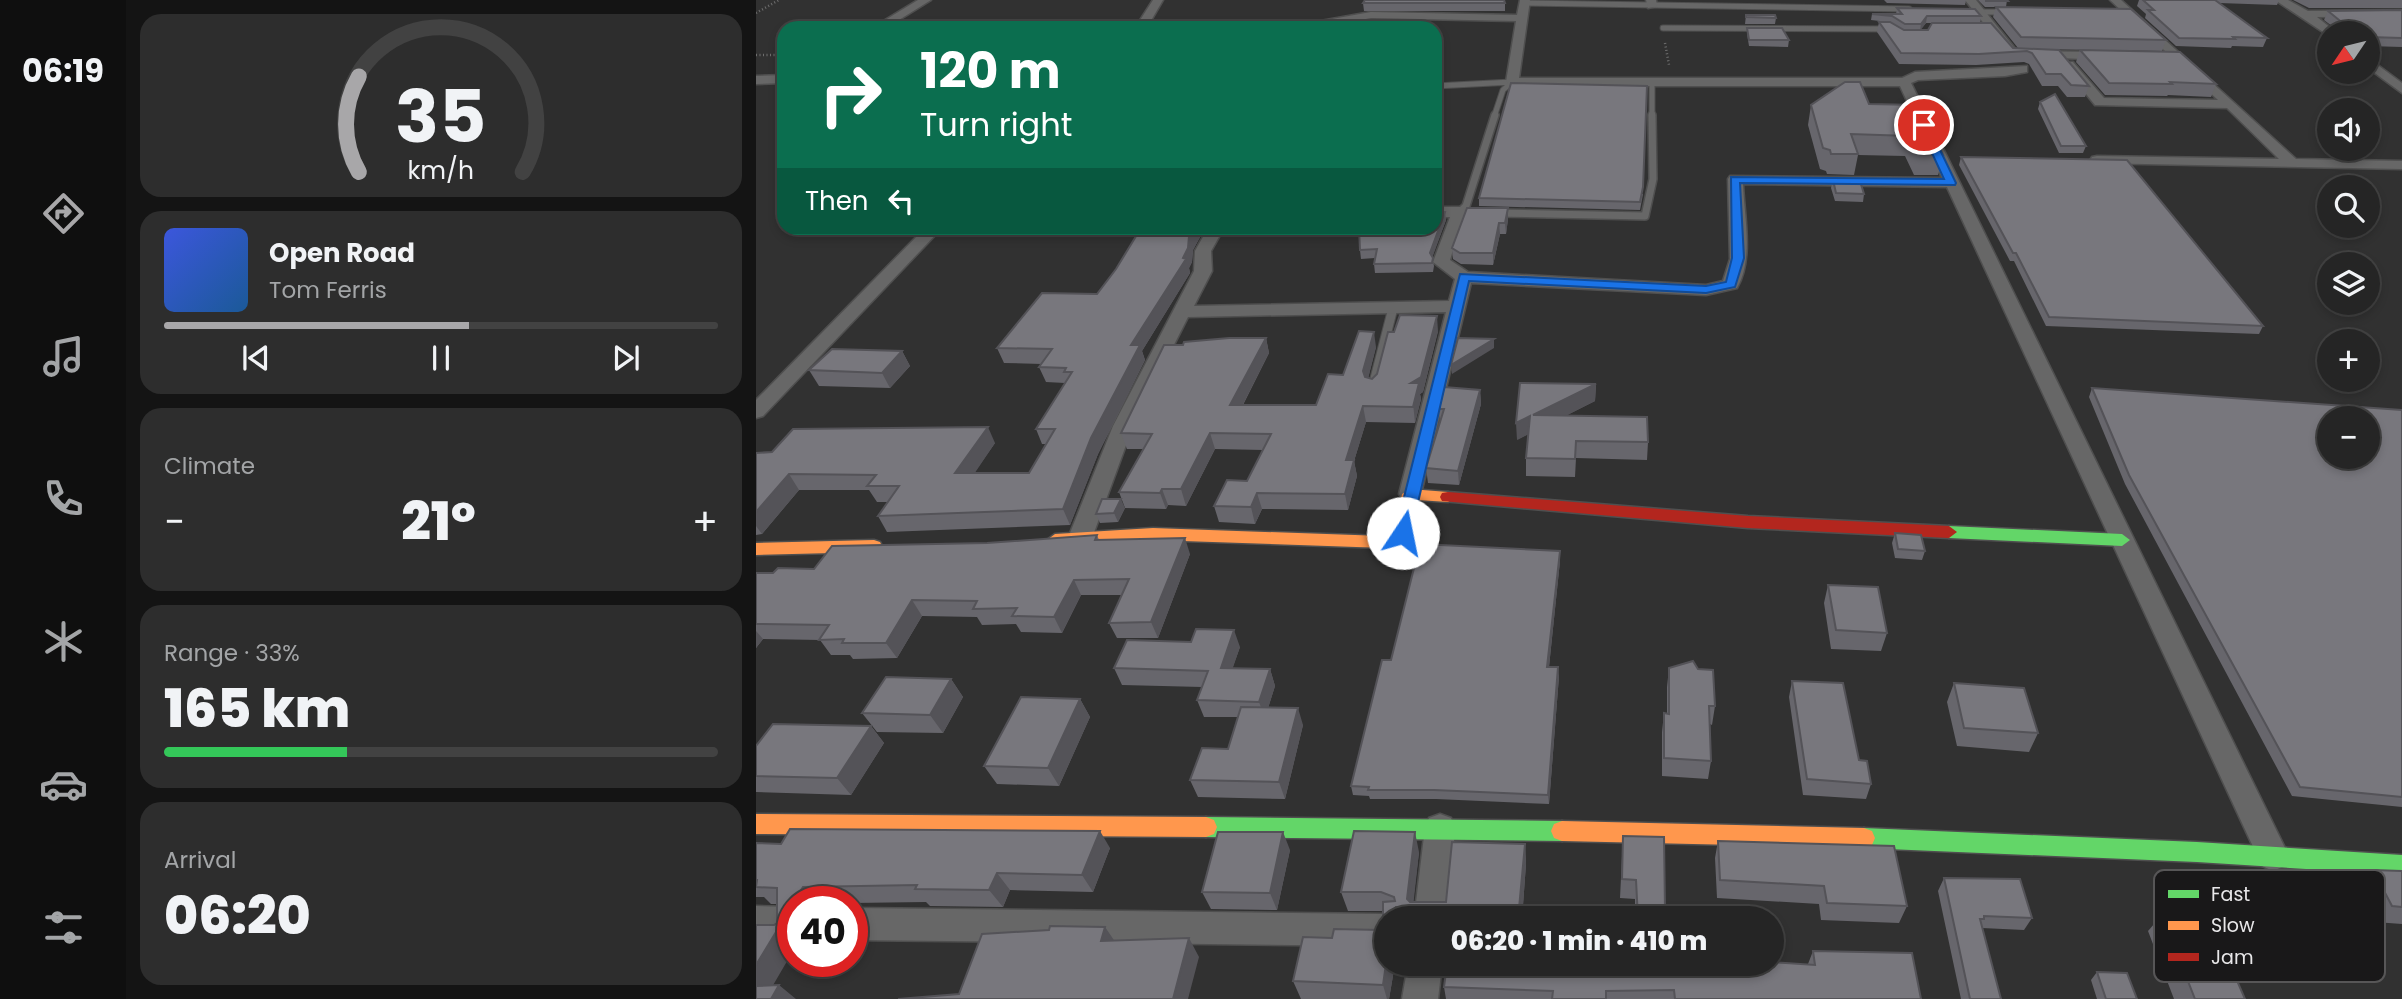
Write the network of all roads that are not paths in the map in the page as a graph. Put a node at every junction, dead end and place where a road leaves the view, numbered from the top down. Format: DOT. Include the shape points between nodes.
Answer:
graph roads {
  1 [pos="926,0"];
  2 [pos="1158,0"];
  3 [pos="2115,0"];
  4 [pos="2280,0"];
  5 [pos="1525,2"];
  6 [pos="1651,3"];
  7 [pos="1973,8"];
  8 [pos="1912,9"];
  9 [pos="2015,13"];
  10 [pos="2402,13"];
  11 [pos="2306,14"];
  12 [pos="1349,16"];
  13 [pos="1521,18"];
  14 [pos="890,21"];
  15 [pos="1146,21"];
  16 [pos="1333,21"];
  17 [pos="1346,21"];
  18 [pos="2317,22"];
  19 [pos="1663,28"];
  20 [pos="1896,32"];
  21 [pos="2060,55"];
  22 [pos="2127,56"];
  23 [pos="2153,57"];
  24 [pos="2180,58"];
  25 [pos="2023,69"];
  26 [pos="2380,72"];
  27 [pos="777,79"];
  28 [pos="756,80"];
  29 [pos="1512,82"];
  30 [pos="1904,82"];
  31 [pos="1652,84"];
  32 [pos="1442,86"];
  33 [pos="2402,89"];
  34 [pos="2230,104"];
  35 [pos="2080,160"];
  36 [pos="2291,162"];
  37 [pos="2402,165"];
  38 [pos="1951,183"];
  39 [pos="1442,212"];
  40 [pos="1466,212"];
  41 [pos="1485,213"];
  42 [pos="927,235"];
  43 [pos="1212,235"];
  44 [pos="1464,277"];
  45 [pos="1456,306"];
  46 [pos="1393,308"];
  47 [pos="1181,312"];
  48 [pos="1373,388"];
  49 [pos="756,412"];
  50 [pos="1410,494"];
  51 [pos="1080,538"];
  52 [pos="2122,540"];
  53 [pos="1044,541"];
  54 [pos="891,546"];
  55 [pos="756,549"];
  56 [pos="756,824"];
  57 [pos="1440,828"];
  58 [pos="2273,856"];
  59 [pos="2402,865"];
  60 [pos="1432,906"];
  61 [pos="756,922"];
  62 [pos="777,923"];
  63 [pos="868,924"];
  64 [pos="1374,930"];
  65 [pos="1423,976"];
  66 [pos="1420,999"];
  1 -- 14 [label="street"];
  2 -- 15 [label="street"];
  3 -- 24 [label="street" via="2123,14"];
  4 -- 11 [label="street"];
  5 -- 6 [label="lane"];
  5 -- 13 [label="street"];
  6 -- 8 [label="lane"];
  7 -- 9 [label="lane"];
  7 -- 21 [label="street" via="1986,28 2014,54"];
  10 -- 11 [label="street"];
  11 -- 18 [label="street"];
  12 -- 13 [label="street"];
  12 -- 16 [label="street"];
  12 -- 17 [label="street"];
  13 -- 29 [label="street"];
  19 -- 20 [label="lane" via="1890,27"];
  21 -- 22 [label="street"];
  21 -- 34 [label="street" via="2100,102"];
  23 -- 24 [label="street"];
  24 -- 34 [label="street"];
  25 -- 30 [label="street" via="1915,76"];
  26 -- 33 [label="street"];
  27 -- 28 [label="street"];
  29 -- 31 [label="street"];
  29 -- 32 [label="lane"];
  29 -- 40 [label="lane" via="1503,90"];
  30 -- 31 [label="street"];
  30 -- 38 [label="street" via="1945,158"];
  31 -- 41 [label="lane" via="1653,179 1645,216"];
  34 -- 36 [label="street"];
  35 -- 36 [label="street"];
  36 -- 37 [label="street"];
  38 -- 44 [label="street" via="1735,179 1738,258 1731,284 1706,290"];
  38 -- 52 [label="street"];
  39 -- 40 [label="street"];
  40 -- 44 [label="street" via="1451,229 1441,262"];
  42 -- 49 [label="street"];
  43 -- 47 [label="street" via="1203,251 1203,271"];
  44 -- 45 [label="street"];
  45 -- 46 [label="street"];
  45 -- 50 [label="street"];
  46 -- 47 [label="street"];
  46 -- 48 [label="lane"];
  47 -- 51 [label="street" via="1166,353 1123,426"];
  50 -- 51 [label="street" via="1403,533 1385,542 1153,534"];
  50 -- 52 [label="street" via="1748,522"];
  51 -- 53 [label="street"];
  52 -- 58 [label="street"];
  54 -- 55 [label="street"];
  56 -- 57 [label="street"];
  57 -- 58 [label="street"];
  57 -- 60 [label="street"];
  58 -- 59 [label="street"];
  61 -- 62 [label="street"];
  63 -- 64 [label="street"];
  65 -- 66 [label="street"];
}
